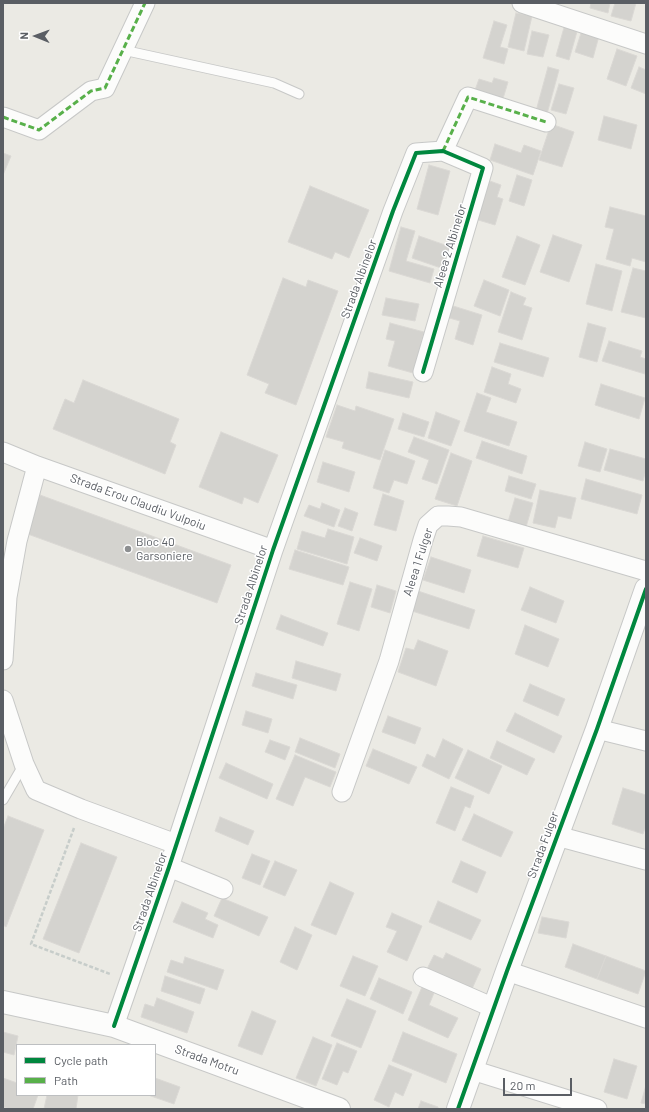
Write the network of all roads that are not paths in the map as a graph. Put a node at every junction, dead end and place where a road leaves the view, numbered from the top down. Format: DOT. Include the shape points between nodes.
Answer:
graph roads {
  1 [pos="145,3"];
  2 [pos="522,3"];
  3 [pos="646,44"];
  4 [pos="123,50"];
  5 [pos="299,94"];
  6 [pos="3,117"];
  7 [pos="546,122"];
  8 [pos="443,151"];
  9 [pos="423,372"];
  10 [pos="3,452"];
  11 [pos="37,466"];
  12 [pos="273,550"];
  13 [pos="646,571"];
  14 [pos="646,588"];
  15 [pos="3,660"];
  16 [pos="3,700"];
  17 [pos="597,729"];
  18 [pos="646,741"];
  19 [pos="24,764"];
  20 [pos="342,792"];
  21 [pos="3,800"];
  22 [pos="557,836"];
  23 [pos="176,844"];
  24 [pos="646,860"];
  25 [pos="169,867"];
  26 [pos="223,889"];
  27 [pos="507,971"];
  28 [pos="423,977"];
  29 [pos="3,1002"];
  30 [pos="494,1008"];
  31 [pos="646,1018"];
  32 [pos="114,1026"];
  33 [pos="472,1070"];
  34 [pos="339,1109"];
  35 [pos="458,1109"];
  36 [pos="597,1109"];
  1 -- 4 [label="street"];
  2 -- 3 [label="street"];
  4 -- 5 [label="lane" via="274,83"];
  4 -- 6 [label="street" via="106,88 91,91 39,130"];
  7 -- 8 [label="street" via="468,97"];
  8 -- 9 [label="street, Aleea 2 Albinelor" via="483,168"];
  8 -- 12 [label="street, Strada Albinelor" via="416,153"];
  10 -- 11 [label="street, Strada Erou Claudiu Vulpoiu"];
  11 -- 12 [label="street, Strada Erou Claudiu Vulpoiu"];
  11 -- 15 [label="street" via="17,541 7,597"];
  12 -- 23 [label="street, Strada Albinelor"];
  13 -- 20 [label="street, Aleea 1 Fulger" via="461,517 438,516 428,524 389,661"];
  14 -- 17 [label="street, Strada Fulger"];
  16 -- 19 [label="street"];
  17 -- 18 [label="street"];
  17 -- 22 [label="street, Strada Fulger"];
  19 -- 21 [label="lane"];
  19 -- 23 [label="street" via="36,790"];
  22 -- 24 [label="street"];
  22 -- 27 [label="street, Strada Fulger"];
  23 -- 25 [label="street, Strada Albinelor"];
  25 -- 26 [label="street"];
  25 -- 32 [label="street, Strada Albinelor"];
  27 -- 30 [label="street, Strada Fulger"];
  27 -- 31 [label="street"];
  28 -- 30 [label="street"];
  29 -- 32 [label="street, Strada Motru"];
  30 -- 33 [label="street, Strada Fulger"];
  32 -- 34 [label="street, Strada Motru"];
  33 -- 35 [label="street, Strada Fulger"];
  33 -- 36 [label="street"];
}
